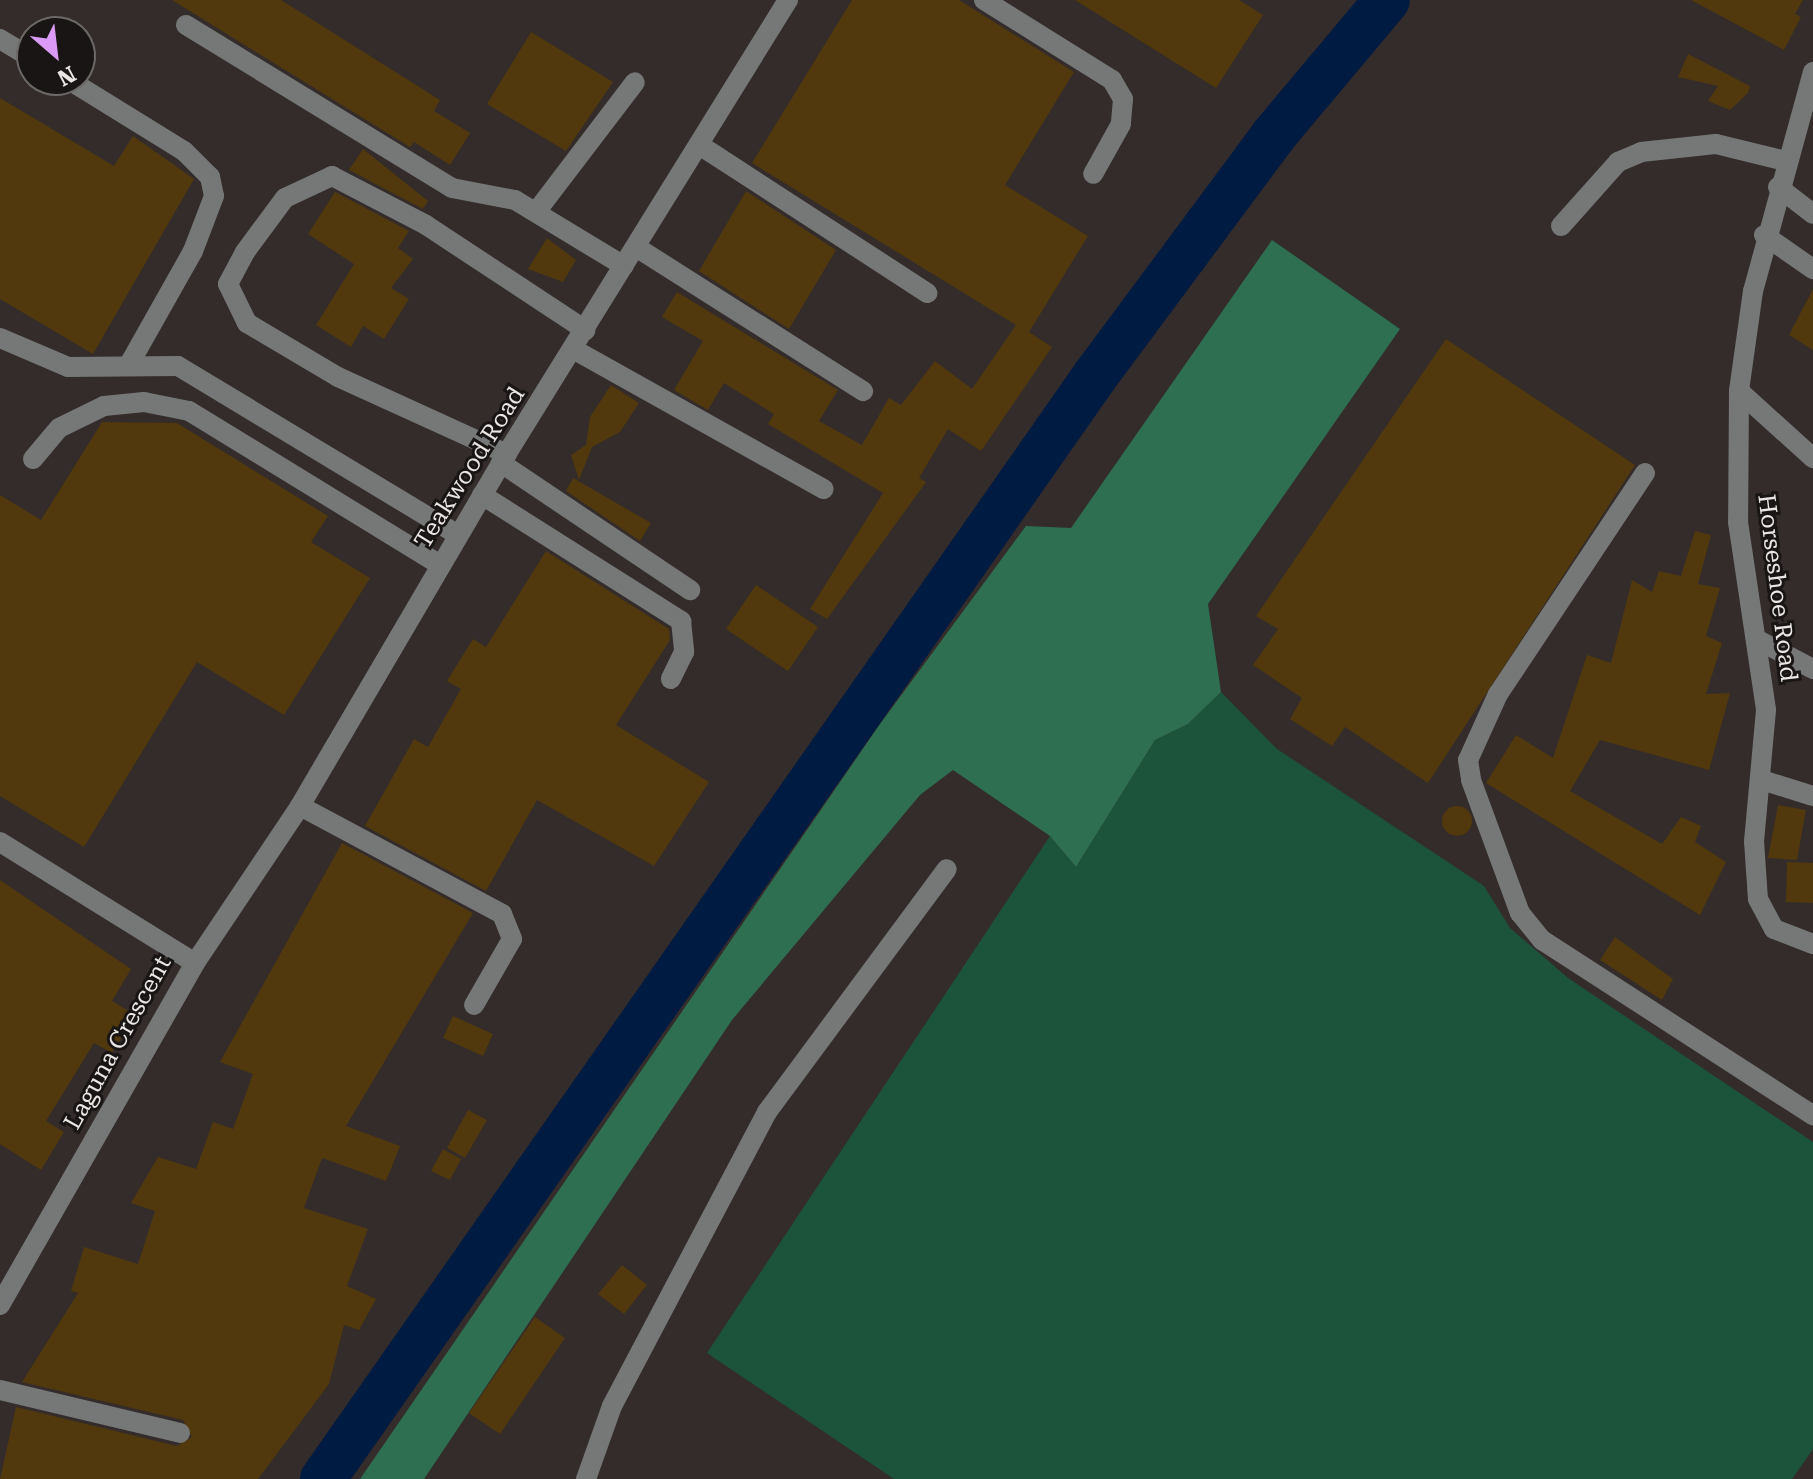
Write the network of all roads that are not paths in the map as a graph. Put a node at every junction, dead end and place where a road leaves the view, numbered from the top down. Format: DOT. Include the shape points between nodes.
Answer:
graph roads {
  1 [pos="788,0"];
  2 [pos="984,0"];
  3 [pos="186,25"];
  4 [pos="1813,73"];
  5 [pos="635,82"];
  6 [pos="95,96"];
  7 [pos="701,146"];
  8 [pos="1786,161"];
  9 [pos="1093,174"];
  10 [pos="1778,187"];
  11 [pos="536,212"];
  12 [pos="1813,214"];
  13 [pos="1561,226"];
  14 [pos="1764,235"];
  15 [pos="636,247"];
  16 [pos="624,266"];
  17 [pos="1813,269"];
  18 [pos="927,293"];
  19 [pos="585,330"];
  20 [pos="0,338"];
  21 [pos="573,349"];
  22 [pos="130,363"];
  23 [pos="863,391"];
  24 [pos="1739,391"];
  25 [pos="1813,458"];
  26 [pos="33,459"];
  27 [pos="504,459"];
  28 [pos="1645,473"];
  29 [pos="824,489"];
  30 [pos="482,495"];
  31 [pos="458,535"];
  32 [pos="440,565"];
  33 [pos="690,590"];
  34 [pos="1758,640"];
  35 [pos="1813,669"];
  36 [pos="671,679"];
  37 [pos="1765,781"];
  38 [pos="1813,796"];
  39 [pos="300,806"];
  40 [pos="0,842"];
  41 [pos="947,869"];
  42 [pos="1813,944"];
  43 [pos="195,963"];
  44 [pos="474,1005"];
  45 [pos="1813,1115"];
  46 [pos="0,1305"];
  47 [pos="0,1390"];
  48 [pos="180,1433"];
  49 [pos="586,1479"];
  1 -- 7 [label="street, Teakwood Road"];
  2 -- 9 [label="street" via="1112,80 1123,99 1121,124"];
  3 -- 11 [label="street" via="452,188 515,200"];
  4 -- 8 [label="street, Horseshoe Road"];
  5 -- 11 [label="street"];
  6 -- 22 [label="street" via="184,151 210,177 214,196 193,251"];
  7 -- 15 [label="street, Teakwood Road"];
  7 -- 18 [label="street"];
  8 -- 10 [label="street, Horseshoe Road"];
  8 -- 13 [label="street" via="1716,144 1641,152 1618,162"];
  10 -- 12 [label="street"];
  10 -- 14 [label="street, Horseshoe Road"];
  11 -- 16 [label="street"];
  14 -- 17 [label="street"];
  14 -- 24 [label="street, Horseshoe Road"];
  15 -- 16 [label="street, Teakwood Road"];
  15 -- 23 [label="street"];
  16 -- 19 [label="street, Teakwood Road"];
  19 -- 21 [label="street, Teakwood Road"];
  19 -- 27 [label="street" via="426,225 332,176 285,198 245,252 228,284 247,323 338,377"];
  20 -- 22 [label="street" via="68,367"];
  21 -- 27 [label="street, Teakwood Road"];
  21 -- 29 [label="street"];
  22 -- 31 [label="street" via="164,361 188,371"];
  24 -- 25 [label="street"];
  24 -- 34 [label="street, Horseshoe Road" via="1738,522"];
  26 -- 32 [label="street" via="59,428 104,406 144,402 189,411"];
  27 -- 30 [label="street, Teakwood Road"];
  27 -- 33 [label="street"];
  28 -- 45 [label="street" via="1498,694 1468,760 1471,780 1520,913 1542,940"];
  30 -- 31 [label="street, Teakwood Road"];
  30 -- 36 [label="street" via="681,621 684,652"];
  31 -- 32 [label="street, Teakwood Road"];
  32 -- 39 [label="street, Teakwood Road"];
  34 -- 35 [label="street"];
  34 -- 37 [label="street, Horseshoe Road"];
  37 -- 38 [label="street"];
  37 -- 42 [label="street, Horseshoe Road" via="1754,841 1761,910 1774,929"];
  39 -- 43 [label="street, Teakwood Road"];
  39 -- 44 [label="street" via="502,914 512,939"];
  40 -- 43 [label="street, Laguna Crescent"];
  41 -- 49 [label="street" via="767,1112 612,1406"];
  43 -- 46 [label="street, Laguna Crescent"];
  47 -- 48 [label="street"];
}
